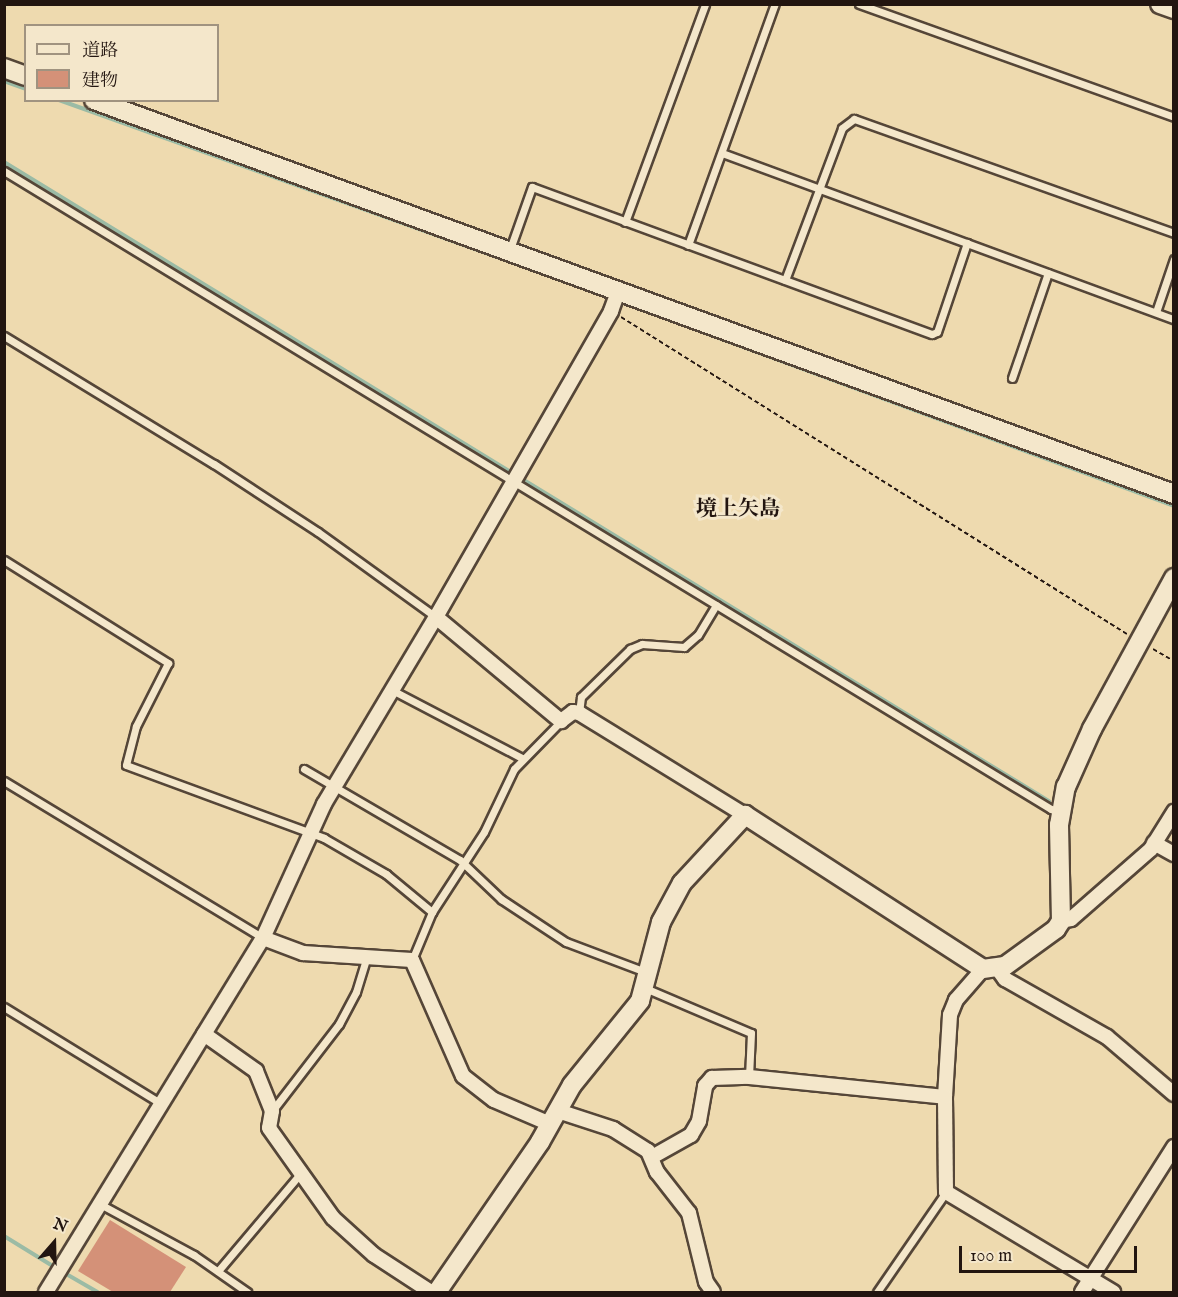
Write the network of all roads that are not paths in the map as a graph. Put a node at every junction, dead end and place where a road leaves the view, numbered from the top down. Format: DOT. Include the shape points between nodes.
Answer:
graph roads {
  1 [pos="705,4"];
  2 [pos="775,4"];
  3 [pos="859,4"];
  4 [pos="1160,4"];
  5 [pos="1173,9"];
  6 [pos="4,68"];
  7 [pos="24,75"];
  8 [pos="100,102"];
  9 [pos="1173,117"];
  10 [pos="722,153"];
  11 [pos="4,171"];
  12 [pos="820,189"];
  13 [pos="625,222"];
  14 [pos="1173,233"];
  15 [pos="967,243"];
  16 [pos="688,245"];
  17 [pos="510,250"];
  18 [pos="1173,259"];
  19 [pos="1048,273"];
  20 [pos="786,280"];
  21 [pos="619,289"];
  22 [pos="1156,312"];
  23 [pos="1173,319"];
  24 [pos="4,336"];
  25 [pos="1012,378"];
  26 [pos="513,481"];
  27 [pos="1173,494"];
  28 [pos="4,560"];
  29 [pos="1173,578"];
  30 [pos="716,605"];
  31 [pos="436,617"];
  32 [pos="390,689"];
  33 [pos="579,713"];
  34 [pos="561,721"];
  35 [pos="522,758"];
  36 [pos="304,769"];
  37 [pos="4,782"];
  38 [pos="335,784"];
  39 [pos="1060,812"];
  40 [pos="1173,812"];
  41 [pos="745,815"];
  42 [pos="309,833"];
  43 [pos="1154,843"];
  44 [pos="1173,854"];
  45 [pos="465,864"];
  46 [pos="432,912"];
  47 [pos="1061,921"];
  48 [pos="263,938"];
  49 [pos="367,957"];
  50 [pos="412,960"];
  51 [pos="990,969"];
  52 [pos="646,980"];
  53 [pos="4,1007"];
  54 [pos="204,1034"];
  55 [pos="749,1077"];
  56 [pos="1173,1094"];
  57 [pos="945,1097"];
  58 [pos="160,1103"];
  59 [pos="272,1111"];
  60 [pos="554,1117"];
  61 [pos="1173,1147"];
  62 [pos="652,1157"];
  63 [pos="300,1174"];
  64 [pos="945,1192"];
  65 [pos="100,1204"];
  66 [pos="218,1271"];
  67 [pos="1090,1279"];
  68 [pos="46,1293"];
  69 [pos="247,1293"];
  70 [pos="431,1293"];
  71 [pos="437,1293"];
  72 [pos="713,1293"];
  73 [pos="877,1293"];
  74 [pos="1082,1293"];
  75 [pos="1113,1293"];
  1 -- 13 [label="lane"];
  2 -- 10 [label="lane"];
  3 -- 9 [label="lane"];
  4 -- 5 [label="street"];
  6 -- 7 [label="street"];
  8 -- 17 [label="street"];
  10 -- 12 [label="lane"];
  10 -- 16 [label="lane"];
  11 -- 26 [label="lane"];
  12 -- 14 [label="lane" via="842,128 854,119"];
  12 -- 15 [label="lane"];
  12 -- 20 [label="lane"];
  13 -- 16 [label="lane"];
  13 -- 17 [label="lane" via="532,187"];
  15 -- 19 [label="lane"];
  15 -- 20 [label="lane" via="937,332 932,334"];
  16 -- 20 [label="lane"];
  17 -- 21 [label="street"];
  18 -- 22 [label="lane"];
  19 -- 22 [label="lane"];
  19 -- 25 [label="lane"];
  21 -- 26 [label="street" via="611,311"];
  21 -- 27 [label="street"];
  22 -- 23 [label="lane"];
  24 -- 31 [label="lane" via="214,464 318,532"];
  26 -- 30 [label="lane"];
  26 -- 31 [label="street"];
  28 -- 42 [label="lane" via="168,663 136,726 126,765"];
  29 -- 39 [label="street" via="1076,761"];
  30 -- 33 [label="lane" via="691,644 642,644 630,649 581,697"];
  30 -- 39 [label="lane"];
  31 -- 32 [label="street"];
  31 -- 34 [label="street"];
  32 -- 35 [label="lane"];
  32 -- 38 [label="street"];
  33 -- 34 [label="street" via="573,712"];
  33 -- 41 [label="street"];
  34 -- 35 [label="lane"];
  35 -- 45 [label="lane"];
  36 -- 38 [label="lane"];
  37 -- 48 [label="lane"];
  38 -- 42 [label="street"];
  38 -- 45 [label="lane"];
  39 -- 47 [label="street"];
  40 -- 43 [label="street"];
  41 -- 51 [label="street"];
  41 -- 52 [label="street" via="691,870 675,894 661,922"];
  42 -- 46 [label="lane" via="369,863"];
  42 -- 48 [label="street"];
  43 -- 44 [label="street"];
  43 -- 47 [label="street" via="1120,879 1071,919"];
  45 -- 46 [label="lane"];
  45 -- 52 [label="lane" via="501,900 566,942"];
  46 -- 50 [label="lane"];
  47 -- 51 [label="street" via="1015,960"];
  48 -- 49 [label="street" via="303,953"];
  48 -- 54 [label="street"];
  49 -- 50 [label="street"];
  49 -- 59 [label="lane" via="356,992 339,1023"];
  50 -- 60 [label="street" via="463,1076 494,1100"];
  51 -- 56 [label="street" via="1107,1037"];
  51 -- 57 [label="street" via="952,1006"];
  52 -- 55 [label="lane" via="751,1033"];
  52 -- 60 [label="street" via="633,1012 586,1066"];
  53 -- 58 [label="lane"];
  54 -- 58 [label="street"];
  54 -- 59 [label="street" via="256,1071"];
  55 -- 57 [label="street"];
  55 -- 62 [label="street" via="707,1081 699,1121 691,1135"];
  57 -- 64 [label="street"];
  58 -- 65 [label="street"];
  59 -- 63 [label="street" via="269,1128"];
  60 -- 62 [label="street" via="613,1129 644,1147"];
  60 -- 71 [label="street"];
  61 -- 67 [label="street"];
  62 -- 72 [label="street" via="657,1172 692,1219 706,1282"];
  63 -- 66 [label="lane"];
  63 -- 70 [label="street" via="355,1240"];
  64 -- 67 [label="street"];
  64 -- 73 [label="lane"];
  65 -- 66 [label="lane"];
  65 -- 68 [label="street"];
  66 -- 69 [label="lane"];
  67 -- 74 [label="street"];
  67 -- 75 [label="street"];
}
